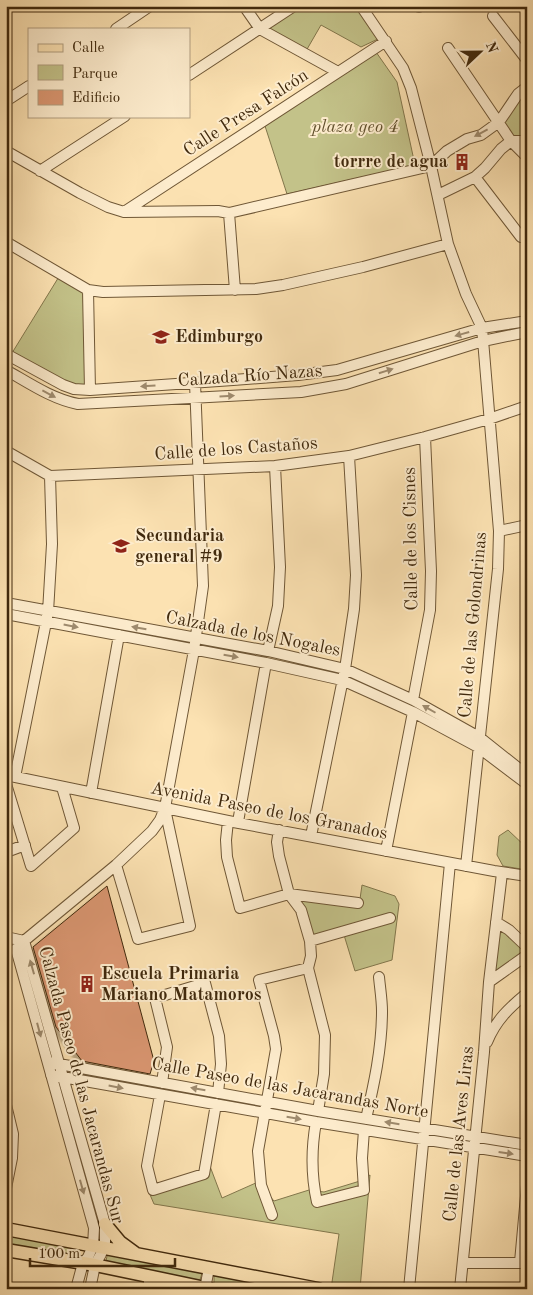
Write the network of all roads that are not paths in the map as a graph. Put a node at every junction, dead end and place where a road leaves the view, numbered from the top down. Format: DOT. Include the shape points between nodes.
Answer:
graph roads {
  1 [pos="150,6"];
  2 [pos="244,6"];
  3 [pos="294,6"];
  4 [pos="361,6"];
  5 [pos="493,16"];
  6 [pos="117,28"];
  7 [pos="260,29"];
  8 [pos="386,41"];
  9 [pos="448,48"];
  10 [pos="527,60"];
  11 [pos="338,72"];
  12 [pos="190,74"];
  13 [pos="28,87"];
  14 [pos="527,87"];
  15 [pos="6,101"];
  16 [pos="122,118"];
  17 [pos="499,122"];
  18 [pos="511,141"];
  19 [pos="527,141"];
  20 [pos="6,151"];
  21 [pos="527,157"];
  22 [pos="431,166"];
  23 [pos="40,171"];
  24 [pos="475,177"];
  25 [pos="438,195"];
  26 [pos="124,212"];
  27 [pos="229,213"];
  28 [pos="521,237"];
  29 [pos="6,242"];
  30 [pos="448,244"];
  31 [pos="88,290"];
  32 [pos="235,290"];
  33 [pos="527,322"];
  34 [pos="482,328"];
  35 [pos="527,332"];
  36 [pos="484,341"];
  37 [pos="6,354"];
  38 [pos="6,370"];
  39 [pos="195,383"];
  40 [pos="90,390"];
  41 [pos="196,398"];
  42 [pos="527,406"];
  43 [pos="489,419"];
  44 [pos="425,437"];
  45 [pos="6,451"];
  46 [pos="348,456"];
  47 [pos="275,466"];
  48 [pos="199,469"];
  49 [pos="50,476"];
  50 [pos="527,525"];
  51 [pos="499,531"];
  52 [pos="6,603"];
  53 [pos="6,614"];
  54 [pos="47,617"];
  55 [pos="119,635"];
  56 [pos="196,638"];
  57 [pos="194,650"];
  58 [pos="268,651"];
  59 [pos="266,663"];
  60 [pos="345,669"];
  61 [pos="342,680"];
  62 [pos="413,700"];
  63 [pos="412,712"];
  64 [pos="479,742"];
  65 [pos="521,773"];
  66 [pos="11,776"];
  67 [pos="6,784"];
  68 [pos="527,784"];
  69 [pos="62,787"];
  70 [pos="91,793"];
  71 [pos="165,808"];
  72 [pos="233,821"];
  73 [pos="279,830"];
  74 [pos="311,836"];
  75 [pos="25,845"];
  76 [pos="386,850"];
  77 [pos="6,852"];
  78 [pos="450,863"];
  79 [pos="116,865"];
  80 [pos="466,866"];
  81 [pos="502,873"];
  82 [pos="527,876"];
  83 [pos="289,894"];
  84 [pos="358,903"];
  85 [pos="390,918"];
  86 [pos="496,922"];
  87 [pos="6,937"];
  88 [pos="24,941"];
  89 [pos="310,941"];
  90 [pos="527,947"];
  91 [pos="11,948"];
  92 [pos="527,955"];
  93 [pos="308,968"];
  94 [pos="379,976"];
  95 [pos="489,982"];
  96 [pos="527,993"];
  97 [pos="484,1052"];
  98 [pos="48,1062"];
  99 [pos="60,1064"];
  100 [pos="51,1075"];
  101 [pos="63,1076"];
  102 [pos="162,1083"];
  103 [pos="218,1093"];
  104 [pos="160,1095"];
  105 [pos="266,1102"];
  106 [pos="216,1104"];
  107 [pos="6,1105"];
  108 [pos="318,1111"];
  109 [pos="264,1113"];
  110 [pos="316,1122"];
  111 [pos="365,1124"];
  112 [pos="425,1128"];
  113 [pos="476,1136"];
  114 [pos="424,1140"];
  115 [pos="527,1145"];
  116 [pos="474,1149"];
  117 [pos="527,1156"];
  118 [pos="527,1185"];
  119 [pos="6,1188"];
  120 [pos="272,1215"];
  121 [pos="525,1215"];
  122 [pos="105,1224"];
  123 [pos="6,1229"];
  124 [pos="99,1247"];
  125 [pos="6,1250"];
  126 [pos="139,1255"];
  127 [pos="463,1263"];
  128 [pos="89,1264"];
  129 [pos="524,1264"];
  130 [pos="209,1268"];
  131 [pos="149,1283"];
  132 [pos="207,1288"];
  133 [pos="76,1289"];
  134 [pos="90,1289"];
  135 [pos="318,1289"];
  136 [pos="409,1289"];
  137 [pos="460,1289"];
  1 -- 6 [label="street"];
  2 -- 7 [label="street"];
  3 -- 7 [label="street"];
  4 -- 8 [label="street, Calle de las Golondrinas"];
  5 -- 10 [label="street"];
  7 -- 11 [label="street"];
  7 -- 12 [label="street"];
  8 -- 11 [label="street, Calle Presa Falcón"];
  8 -- 22 [label="street, Calle de las Golondrinas" via="411,88"];
  9 -- 17 [label="street"];
  11 -- 26 [label="street, Calle Presa Falcón"];
  13 -- 15 [label="street"];
  14 -- 17 [label="street" via="518,94"];
  16 -- 23 [label="street"];
  17 -- 18 [label="street"];
  17 -- 22 [label="street, one-way" via="481,135 447,151"];
  18 -- 19 [label="street"];
  18 -- 21 [label="street"];
  18 -- 24 [label="street"];
  20 -- 23 [label="street"];
  22 -- 25 [label="street, Calle de las Golondrinas"];
  22 -- 27 [label="street"];
  23 -- 26 [label="street" via="108,207"];
  24 -- 25 [label="street"];
  24 -- 28 [label="street"];
  25 -- 30 [label="street, Calle de las Golondrinas"];
  26 -- 27 [label="street"];
  27 -- 32 [label="street"];
  29 -- 31 [label="street"];
  30 -- 32 [label="street" via="283,285"];
  30 -- 34 [label="street, Calle de las Golondrinas"];
  31 -- 32 [label="street"];
  31 -- 40 [label="street"];
  33 -- 34 [label="street, Calzada Río Nazas"];
  34 -- 36 [label="street, Calle de las Golondrinas"];
  34 -- 39 [label="street, Calzada Río Nazas, one-way" via="337,370"];
  35 -- 36 [label="street, Calzada Río Nazas"];
  41 -- 36 [label="street, Calzada Río Nazas, one-way" via="301,392 346,384"];
  36 -- 43 [label="street, Calle de las Golondrinas"];
  37 -- 40 [label="street, Calzada Río Nazas" via="63,385"];
  38 -- 41 [label="street, Calzada Río Nazas, one-way" via="52,396 78,404"];
  39 -- 40 [label="street, Calzada Río Nazas, one-way"];
  39 -- 41 [label="street"];
  41 -- 48 [label="street"];
  42 -- 43 [label="street, Calle de los Castaños"];
  43 -- 44 [label="street, Calle de los Castaños"];
  43 -- 51 [label="street, Calle de las Golondrinas"];
  44 -- 46 [label="street, Calle de los Castaños"];
  44 -- 62 [label="street, Calle de los Cisnes" via="430,610"];
  45 -- 49 [label="street"];
  46 -- 47 [label="street, Calle de los Castaños"];
  46 -- 60 [label="street" via="356,574"];
  47 -- 48 [label="street, Calle de los Castaños"];
  47 -- 58 [label="street" via="279,587"];
  48 -- 49 [label="street, Calle de los Castaños"];
  48 -- 56 [label="street" via="204,586"];
  49 -- 54 [label="street" via="52,544"];
  50 -- 51 [label="street"];
  51 -- 64 [label="street, Calle de las Golondrinas" via="498,569"];
  52 -- 54 [label="street, Calzada de los Nogales"];
  53 -- 54 [label="street, Calzada de los Nogales"];
  54 -- 55 [label="street, Calzada de los Nogales, one-way"];
  56 -- 54 [label="street, Calzada de los Nogales, one-way"];
  54 -- 66 [label="street"];
  55 -- 57 [label="street, Calzada de los Nogales"];
  55 -- 70 [label="street"];
  56 -- 57 [label="street"];
  56 -- 58 [label="street, Calzada de los Nogales"];
  57 -- 59 [label="street, Calzada de los Nogales, one-way"];
  57 -- 71 [label="street"];
  58 -- 60 [label="street, Calzada de los Nogales"];
  59 -- 61 [label="street, Calzada de los Nogales"];
  59 -- 72 [label="street"];
  60 -- 61 [label="street"];
  60 -- 62 [label="street, Calzada de los Nogales"];
  61 -- 63 [label="street, Calzada de los Nogales"];
  61 -- 74 [label="street"];
  64 -- 62 [label="street, Calzada de los Nogales, one-way"];
  63 -- 64 [label="street, Calzada de los Nogales"];
  63 -- 76 [label="street"];
  64 -- 65 [label="street, Calzada de los Nogales"];
  64 -- 80 [label="street, Calle de las Golondrinas"];
  65 -- 68 [label="street, Calzada de los Nogales"];
  66 -- 69 [label="street, Avenida Paseo de los Granados"];
  67 -- 75 [label="street"];
  69 -- 70 [label="street, Avenida Paseo de los Granados"];
  69 -- 75 [label="street" via="74,828 31,866"];
  70 -- 71 [label="street, Avenida Paseo de los Granados"];
  71 -- 72 [label="street, Avenida Paseo de los Granados"];
  71 -- 79 [label="street" via="152,831"];
  71 -- 79 [label="street" via="190,926 138,939"];
  72 -- 73 [label="street, Avenida Paseo de los Granados"];
  72 -- 83 [label="street" via="226,840 227,857 240,908"];
  73 -- 74 [label="street, Avenida Paseo de los Granados"];
  73 -- 83 [label="street" via="279,856"];
  74 -- 76 [label="street, Avenida Paseo de los Granados"];
  75 -- 77 [label="street"];
  76 -- 78 [label="street, Avenida Paseo de los Granados"];
  78 -- 80 [label="street, Avenida Paseo de los Granados"];
  78 -- 112 [label="street"];
  79 -- 88 [label="street"];
  80 -- 81 [label="street, Avenida Paseo de los Granados"];
  81 -- 82 [label="street, Avenida Paseo de los Granados"];
  81 -- 86 [label="street, Calle de las Aves Liras"];
  83 -- 84 [label="street"];
  83 -- 89 [label="street" via="301,910"];
  85 -- 89 [label="street"];
  86 -- 90 [label="street"];
  86 -- 95 [label="street, Calle de las Aves Liras"];
  87 -- 88 [label="street"];
  88 -- 91 [label="street"];
  99 -- 88 [label="street, Calzada Paseo de las Jacarandas Sur, one-way"];
  89 -- 93 [label="street"];
  91 -- 98 [label="street, Calzada Paseo de las Jacarandas Sur, one-way"];
  92 -- 95 [label="street"];
  93 -- 105 [label="street" via="259,980 276,1049"];
  93 -- 108 [label="street" via="325,1035 324,1074"];
  94 -- 111 [label="street" via="382,1012 379,1050"];
  95 -- 97 [label="street, Calle de las Aves Liras"];
  96 -- 97 [label="street" via="494,1026"];
  97 -- 113 [label="street, Calle de las Aves Liras"];
  98 -- 99 [label="street, Calle Paseo de las Jacarandas Norte"];
  98 -- 100 [label="street, Calzada Paseo de las Jacarandas Sur"];
  99 -- 101 [label="street, Calzada Paseo de las Jacarandas Sur"];
  99 -- 102 [label="street, Calle Paseo de las Jacarandas Norte"];
  100 -- 101 [label="street, Calle Paseo de las Jacarandas Norte"];
  100 -- 124 [label="street, Calzada Paseo de las Jacarandas Sur, one-way"];
  101 -- 104 [label="street, Calle Paseo de las Jacarandas Norte, one-way"];
  101 -- 122 [label="street, Calzada Paseo de las Jacarandas Sur"];
  103 -- 102 [label="street, Calle Paseo de las Jacarandas Norte, one-way"];
  102 -- 103 [label="street" via="167,1047 155,998 205,984 219,1036"];
  103 -- 105 [label="street, Calle Paseo de las Jacarandas Norte"];
  104 -- 106 [label="street, Calle Paseo de las Jacarandas Norte"];
  104 -- 106 [label="street" via="148,1166 153,1190 204,1174"];
  105 -- 108 [label="street, Calle Paseo de las Jacarandas Norte"];
  105 -- 109 [label="street"];
  106 -- 109 [label="street, Calle Paseo de las Jacarandas Norte"];
  107 -- 119 [label="street" via="14,1134"];
  108 -- 111 [label="street, Calle Paseo de las Jacarandas Norte"];
  109 -- 110 [label="street, Calle Paseo de las Jacarandas Norte, one-way"];
  109 -- 120 [label="street" via="258,1166"];
  110 -- 111 [label="street, Calle Paseo de las Jacarandas Norte"];
  110 -- 111 [label="street" via="311,1162 317,1202 364,1190"];
  112 -- 111 [label="street, Calle Paseo de las Jacarandas Norte, one-way"];
  111 -- 114 [label="street, Calle Paseo de las Jacarandas Norte"];
  112 -- 113 [label="street, Calle Paseo de las Jacarandas Norte"];
  112 -- 114 [label="street"];
  113 -- 115 [label="street, Calle Paseo de las Jacarandas Norte"];
  113 -- 116 [label="street, Calle de las Aves Liras"];
  114 -- 116 [label="street, Calle Paseo de las Jacarandas Norte"];
  114 -- 136 [label="street"];
  116 -- 117 [label="street, Calle Paseo de las Jacarandas Norte, one-way"];
  116 -- 127 [label="street, Calle de las Aves Liras"];
  118 -- 121 [label="street"];
  121 -- 129 [label="street"];
  122 -- 124 [label="street, Calzada Paseo de las Jacarandas Sur" via="106,1235"];
  122 -- 126 [label="main road" via="120,1242"];
  123 -- 124 [label="main road"];
  124 -- 126 [label="main road"];
  124 -- 128 [label="street, Calzada Paseo de las Jacarandas Sur" via="88,1257"];
  125 -- 128 [label="main road"];
  126 -- 130 [label="main road"];
  127 -- 129 [label="street"];
  127 -- 137 [label="street, Calle de las Aves Liras"];
  128 -- 131 [label="main road"];
  128 -- 133 [label="street"];
  128 -- 134 [label="street"];
  130 -- 132 [label="street"];
  130 -- 135 [label="main road"];
  131 -- 132 [label="main road"];
}
